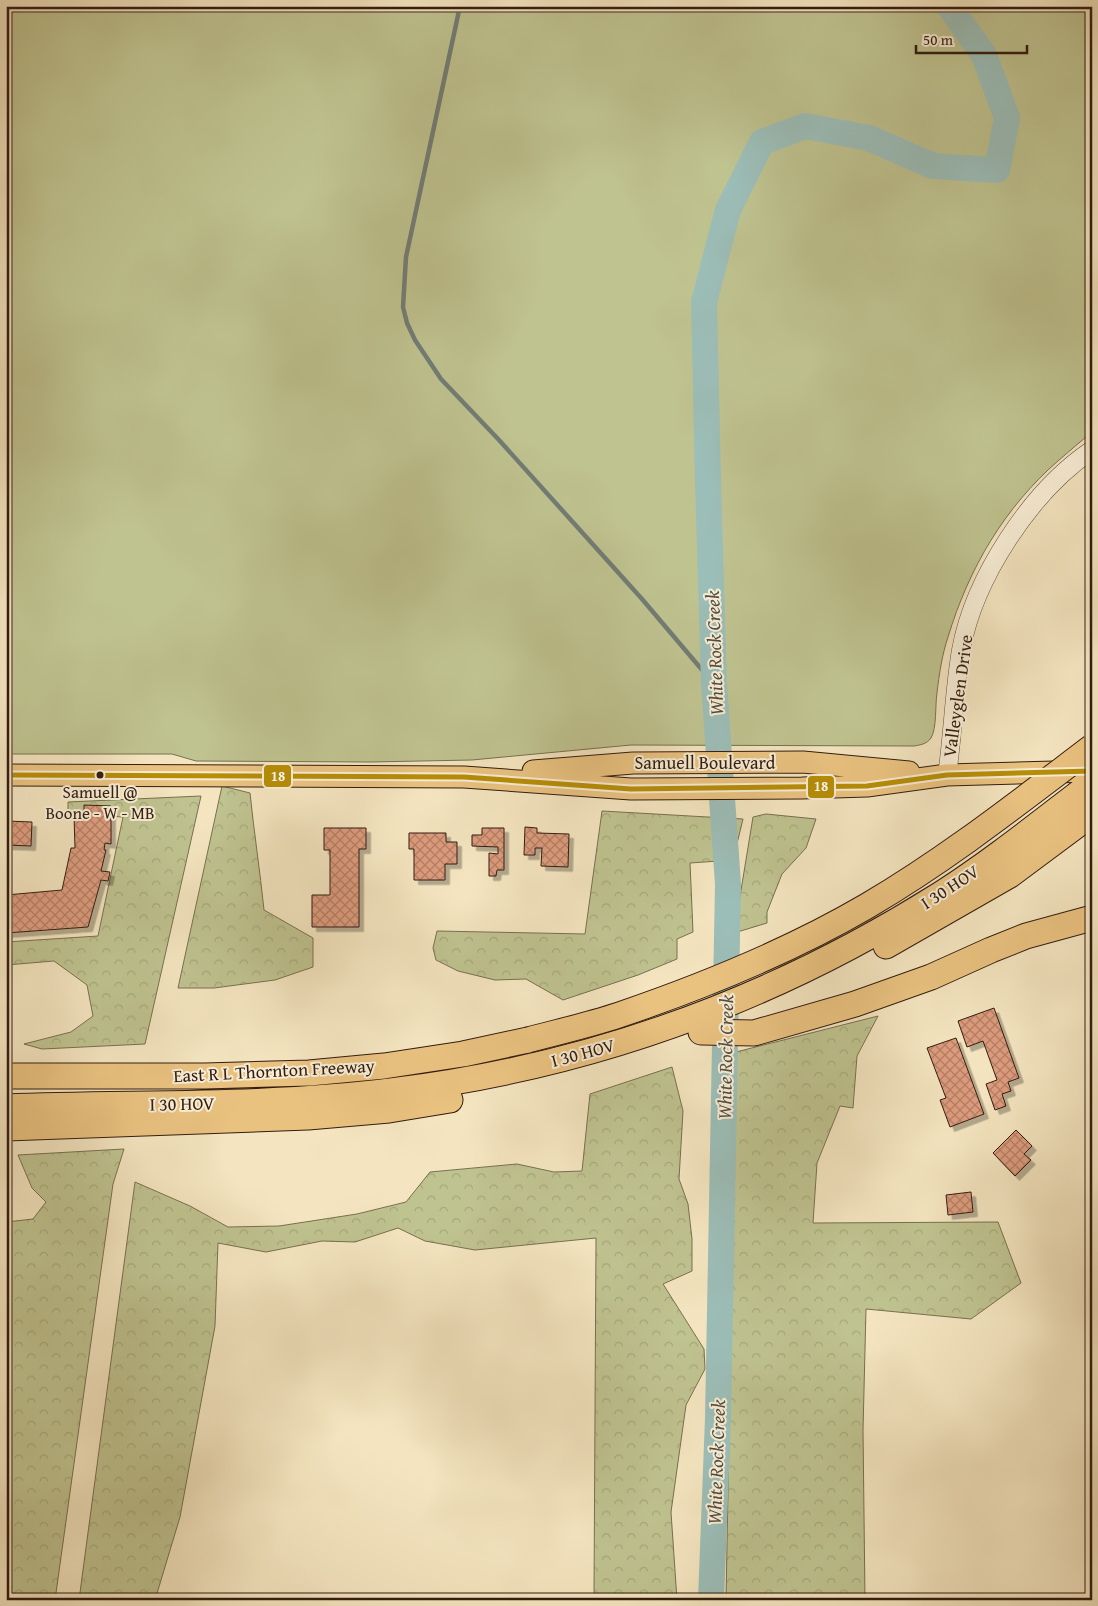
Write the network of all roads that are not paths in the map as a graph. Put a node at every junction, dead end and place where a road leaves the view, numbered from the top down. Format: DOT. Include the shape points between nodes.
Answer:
graph roads {
  1 [pos="1092,450"];
  2 [pos="1092,747"];
  3 [pos="1092,771"];
  4 [pos="6,775"];
  5 [pos="947,775"];
  6 [pos="464,777"];
  7 [pos="1092,783"];
  8 [pos="1092,814"];
  9 [pos="1092,918"];
  10 [pos="701,1032"];
  11 [pos="13,1076"];
  12 [pos="532,1076"];
  13 [pos="12,1118"];
  1 -- 5 [label="street, Valleyglen Drive" via="1048,489 1003,547 985,579 970,615 961,650"];
  2 -- 11 [label="highway, East R L Thornton Freeway, bridge" via="978,834 866,906 813,935 693,988 618,1015 528,1040 384,1066 309,1073 205,1076"];
  3 -- 5 [label="main road, Samuell Boulevard"];
  4 -- 6 [label="main road, Samuell Boulevard"];
  5 -- 6 [label="main road, Samuell Boulevard" via="803,762 633,763"];
  5 -- 6 [label="main road, Samuell Boulevard" via="867,786 631,789"];
  7 -- 12 [label="highway, I 30 HOV" via="996,857 942,893 829,958 700,1016"];
  8 -- 10 [label="highway" via="1010,875 953,909 836,972"];
  9 -- 10 [label="highway" via="1026,936 931,977 855,1004 754,1033"];
  10 -- 12 [label="highway" via="639,1054"];
  12 -- 13 [label="highway" via="467,1098 308,1118 204,1113"];
}
